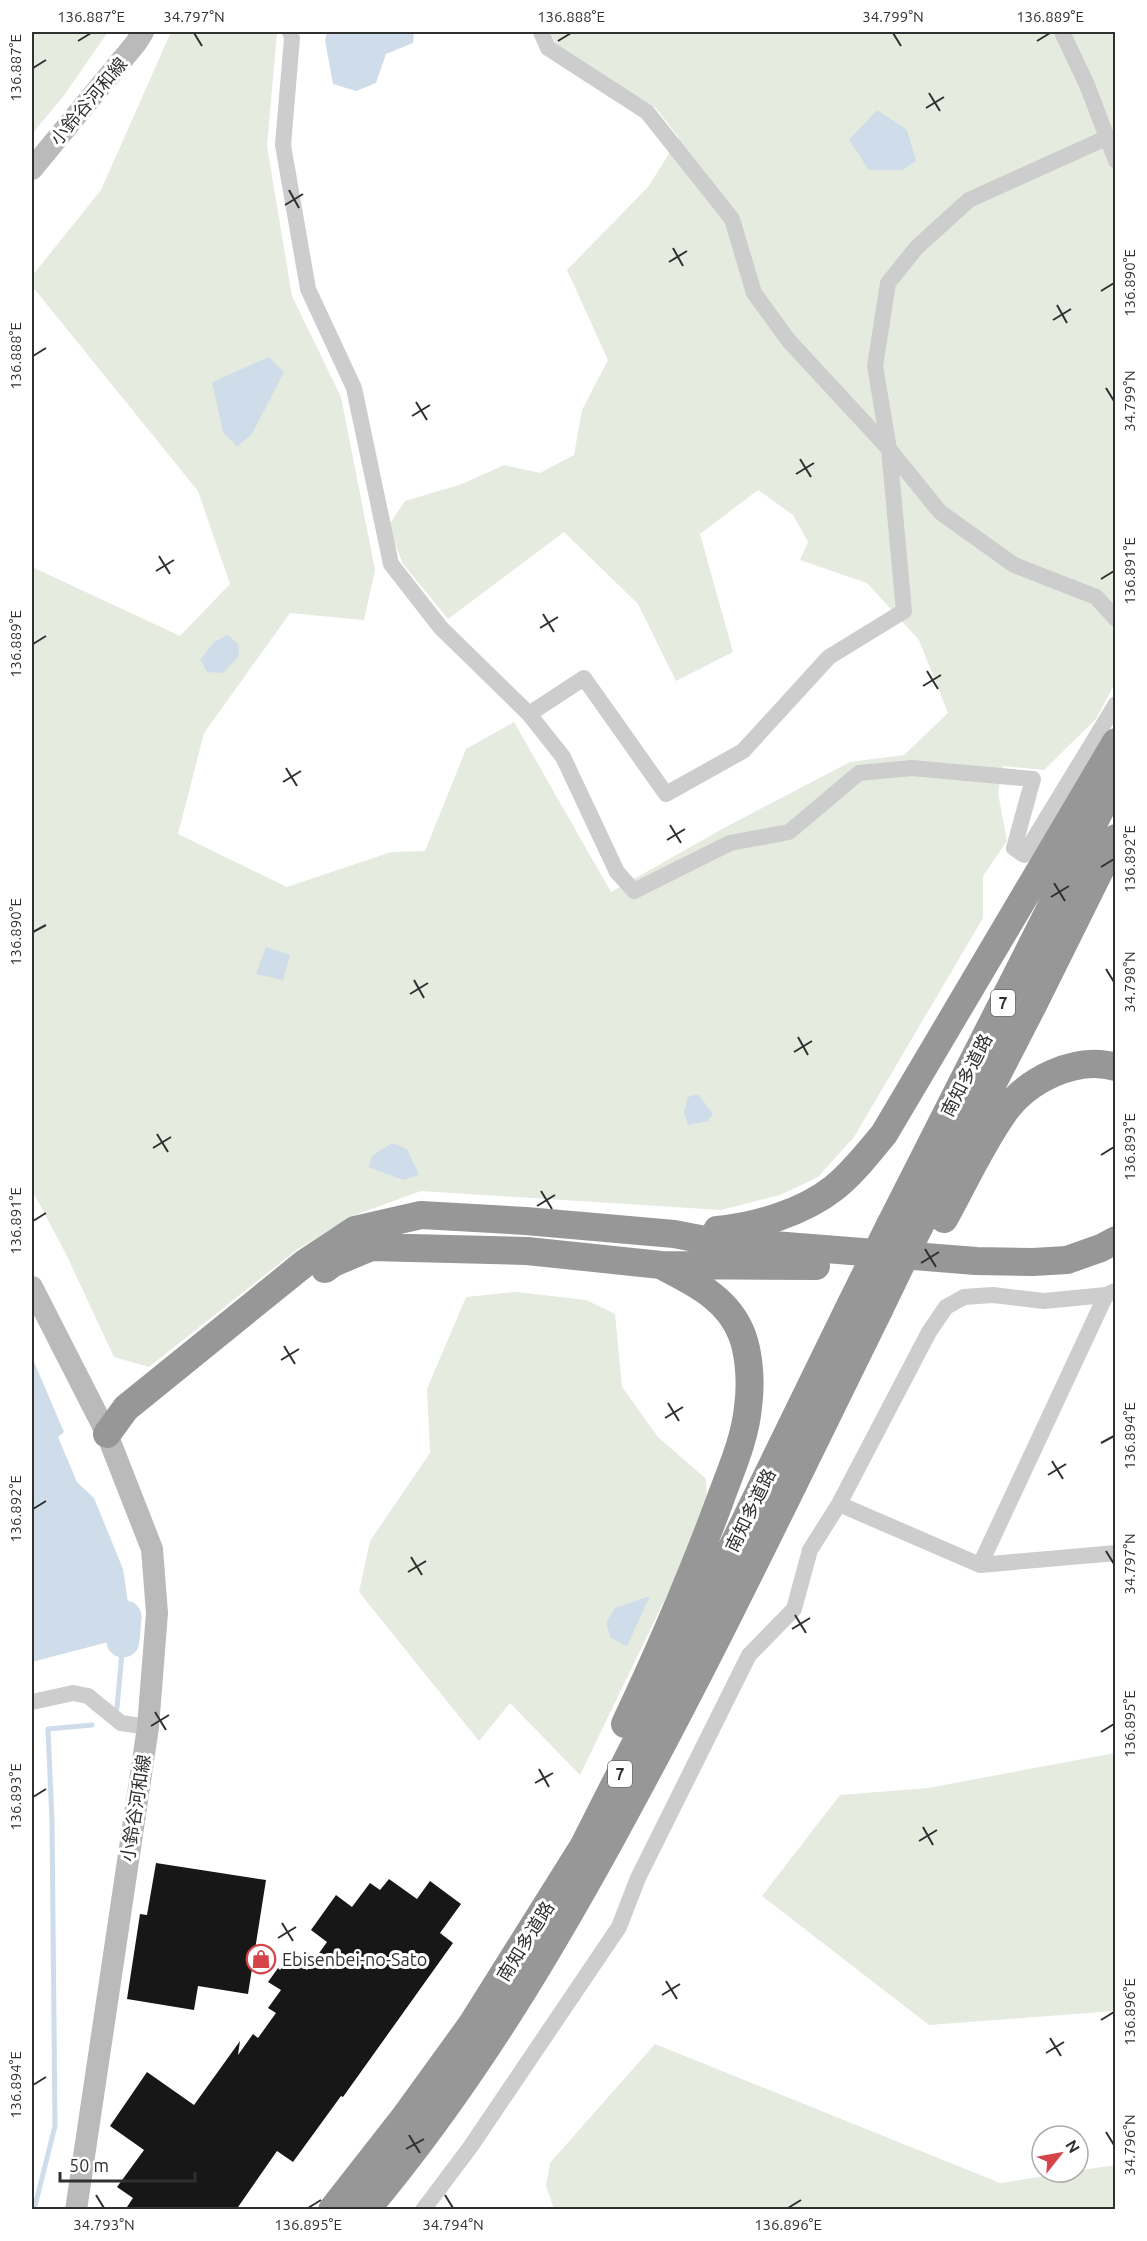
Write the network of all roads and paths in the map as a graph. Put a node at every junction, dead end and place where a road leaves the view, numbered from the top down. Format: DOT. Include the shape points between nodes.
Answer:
graph roads {
  1 [pos="143,32"];
  2 [pos="290,32"];
  3 [pos="541,32"];
  4 [pos="1062,32"];
  5 [pos="1106,138"];
  6 [pos="1116,161"];
  7 [pos="32,169"];
  8 [pos="889,449"];
  9 [pos="1116,619"];
  10 [pos="1116,704"];
  11 [pos="529,714"];
  12 [pos="1116,742"];
  13 [pos="1116,779"];
  14 [pos="1116,838"];
  15 [pos="1116,1066"];
  16 [pos="929,1227"];
  17 [pos="674,1234"];
  18 [pos="1116,1240"];
  19 [pos="1116,1262"];
  20 [pos="661,1265"];
  21 [pos="32,1287"];
  22 [pos="1111,1293"];
  23 [pos="107,1434"];
  24 [pos="839,1504"];
  25 [pos="1116,1553"];
  26 [pos="980,1565"];
  27 [pos="32,1702"];
  28 [pos="148,1727"];
  29 [pos="583,1847"];
  30 [pos="76,2210"];
  31 [pos="332,2210"];
  32 [pos="366,2210"];
  33 [pos="423,2210"];
  1 -- 7 [label="main road, 小鈴谷河和線"];
  2 -- 11 [label="street" via="282,145 308,289 354,388 391,564 441,628"];
  3 -- 8 [label="street" via="548,48 647,111 732,219 754,293 789,341"];
  4 -- 5 [label="street"];
  5 -- 6 [label="street"];
  5 -- 8 [label="street" via="969,200 917,247 888,284 875,366"];
  8 -- 9 [label="street" via="940,512 1014,565 1096,597"];
  8 -- 11 [label="street" via="904,611 829,657 743,751 666,794 584,678"];
  10 -- 11 [label="street" via="1024,855 1014,848 1033,779 912,768 859,773 789,832 730,843 634,891 617,872 563,757"];
  12 -- 17 [label="highway" via="884,1134 862,1161 833,1188 798,1209 757,1223"];
  13 -- 29 [label="highway, 南知多道路 / 7, bridge" via="890,1225"];
  14 -- 16 [label="highway, 南知多道路 / 7"];
  15 -- 16 [label="highway" via="1064,1068 1022,1094 1003,1113"];
  16 -- 32 [label="highway, 南知多道路 / 7, bridge" via="798,1474 674,1723 559,1933 504,2025"];
  17 -- 18 [label="highway" via="844,1251 1033,1262 1067,1260"];
  17 -- 23 [label="highway" via="421,1215 355,1230 305,1263 126,1408"];
  19 -- 20 [label="highway" via="1089,1272 1038,1276 834,1266"];
  20 -- 23 [label="highway" via="527,1251 372,1247 333,1263 138,1422"];
  20 -- 29 [label="highway" via="695,1282 722,1303 742,1335 749,1407 739,1449 699,1557 578,1823"];
  21 -- 23 [label="main road, 小鈴谷河和線"];
  22 -- 24 [label="street" via="1044,1301 993,1295 964,1297 946,1306"];
  22 -- 26 [label="street"];
  23 -- 28 [label="main road, 小鈴谷河和線" via="152,1550 157,1613"];
  24 -- 26 [label="street"];
  24 -- 33 [label="street" via="810,1550 794,1609 749,1655 638,1878 620,1927"];
  25 -- 26 [label="street"];
  27 -- 28 [label="street" via="73,1693 88,1696 121,1723"];
  28 -- 30 [label="main road, 小鈴谷河和線"];
  29 -- 31 [label="highway, 南知多道路 / 7" via="472,2024"];
}
